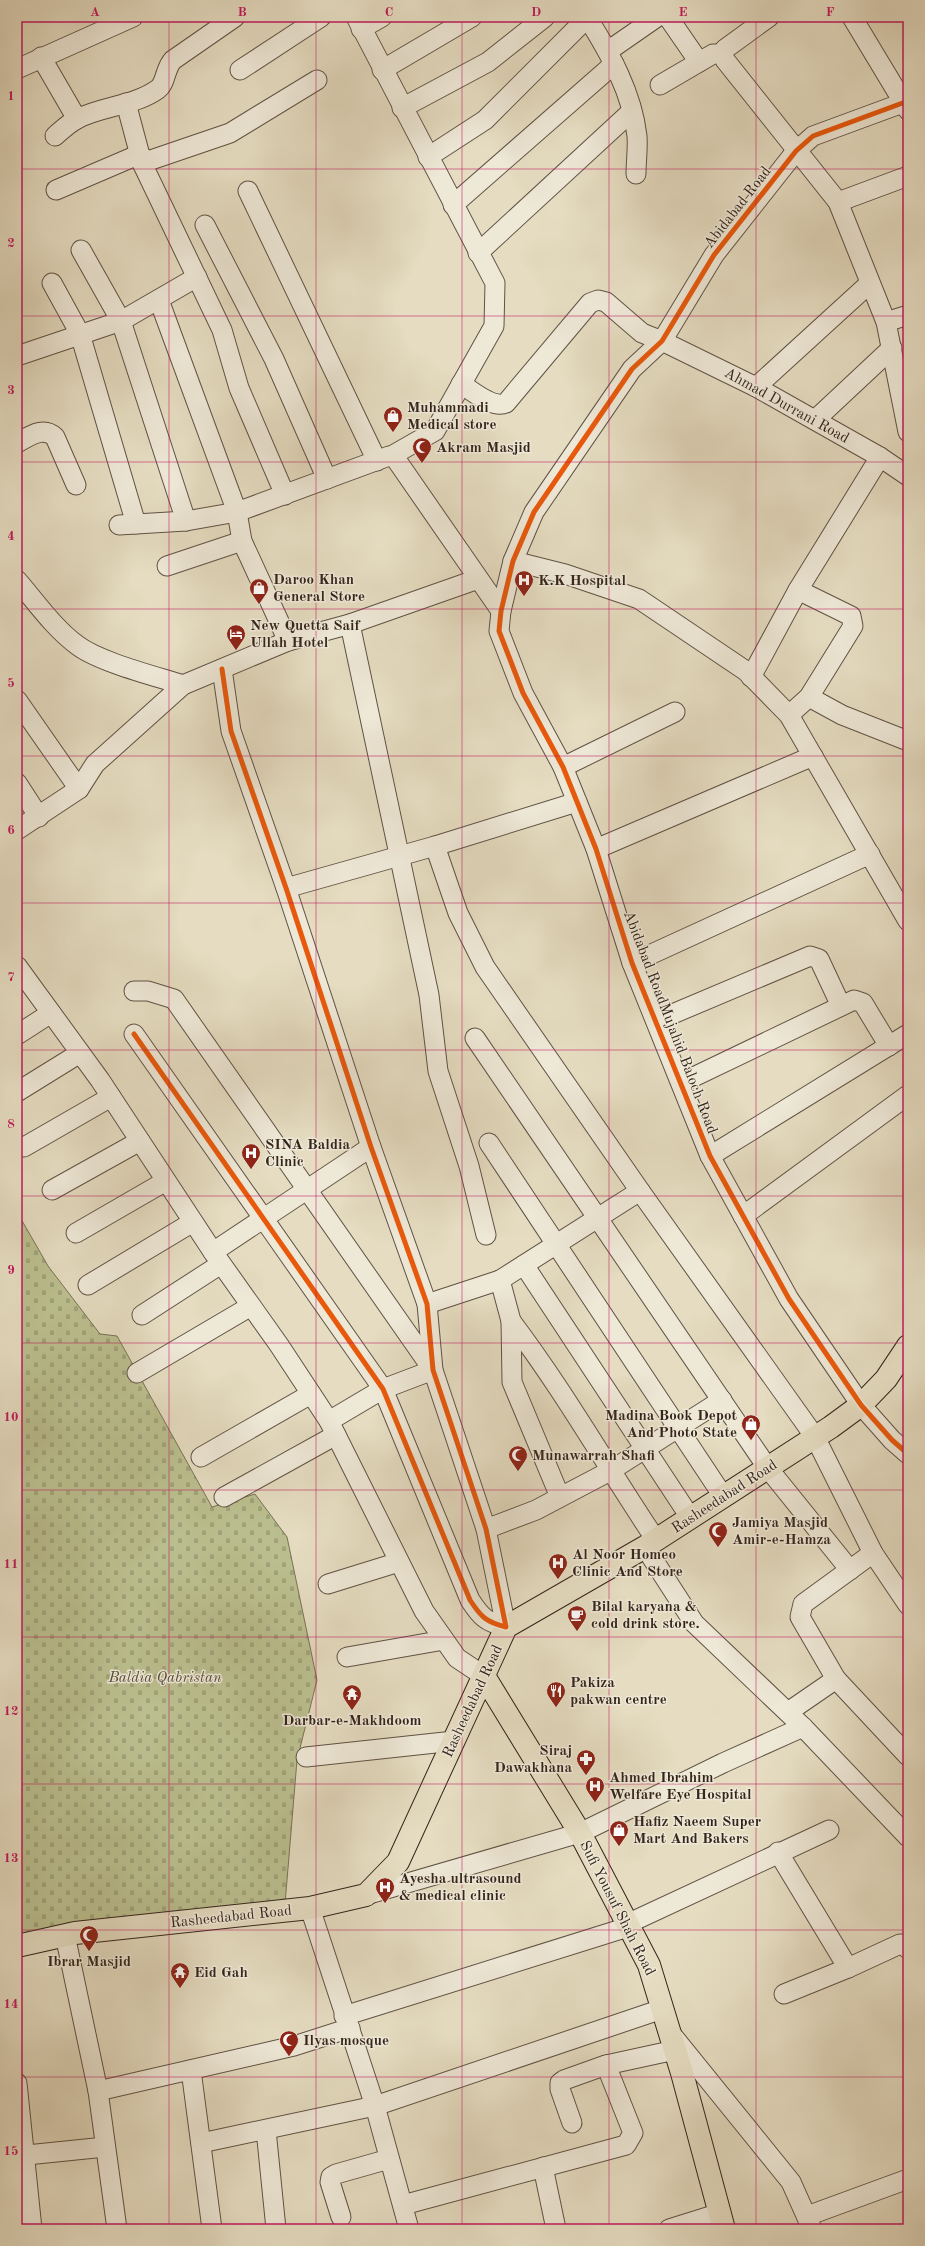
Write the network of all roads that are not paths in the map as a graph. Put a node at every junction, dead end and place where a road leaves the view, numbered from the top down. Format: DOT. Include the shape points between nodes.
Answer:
graph roads {
  1 [pos="133,17"];
  2 [pos="235,17"];
  3 [pos="321,17"];
  4 [pos="382,17"];
  5 [pos="472,17"];
  6 [pos="546,17"];
  7 [pos="587,17"];
  8 [pos="657,17"];
  9 [pos="668,17"];
  10 [pos="769,17"];
  11 [pos="852,17"];
  12 [pos="358,23"];
  13 [pos="723,54"];
  14 [pos="41,57"];
  15 [pos="611,58"];
  16 [pos="698,62"];
  17 [pos="17,69"];
  18 [pos="240,70"];
  19 [pos="382,70"];
  20 [pos="317,80"];
  21 [pos="660,85"];
  22 [pos="126,103"];
  23 [pos="907,105"];
  24 [pos="402,108"];
  25 [pos="632,111"];
  26 [pos="77,119"];
  27 [pos="55,136"];
  28 [pos="796,151"];
  29 [pos="428,157"];
  30 [pos="141,159"];
  31 [pos="636,174"];
  32 [pos="908,176"];
  33 [pos="56,190"];
  34 [pos="248,191"];
  35 [pos="838,202"];
  36 [pos="453,205"];
  37 [pos="205,225"];
  38 [pos="81,250"];
  39 [pos="478,253"];
  40 [pos="197,277"];
  41 [pos="52,282"];
  42 [pos="870,283"];
  43 [pos="159,300"];
  44 [pos="908,315"];
  45 [pos="121,321"];
  46 [pos="886,322"];
  47 [pos="80,334"];
  48 [pos="662,341"];
  49 [pos="892,348"];
  50 [pos="17,356"];
  51 [pos="461,384"];
  52 [pos="756,387"];
  53 [pos="815,420"];
  54 [pos="908,432"];
  55 [pos="17,443"];
  56 [pos="880,457"];
  57 [pos="385,458"];
  58 [pos="908,476"];
  59 [pos="327,479"];
  60 [pos="76,485"];
  61 [pos="285,495"];
  62 [pos="237,512"];
  63 [pos="186,521"];
  64 [pos="242,541"];
  65 [pos="513,561"];
  66 [pos="167,566"];
  67 [pos="478,579"];
  68 [pos="17,580"];
  69 [pos="798,590"];
  70 [pos="501,611"];
  71 [pos="350,624"];
  72 [pos="288,641"];
  73 [pos="222,669"];
  74 [pos="751,678"];
  75 [pos="183,685"];
  76 [pos="809,697"];
  77 [pos="17,700"];
  78 [pos="675,712"];
  79 [pos="790,715"];
  80 [pos="908,741"];
  81 [pos="813,756"];
  82 [pos="563,767"];
  83 [pos="17,783"];
  84 [pos="79,789"];
  85 [pos="577,802"];
  86 [pos="39,817"];
  87 [pos="17,830"];
  88 [pos="435,846"];
  89 [pos="596,849"];
  90 [pos="870,854"];
  91 [pos="399,856"];
  92 [pos="286,888"];
  93 [pos="908,921"];
  94 [pos="632,963"];
  95 [pos="20,975"];
  96 [pos="134,990"];
  97 [pos="841,1006"];
  98 [pos="51,1013"];
  99 [pos="656,1021"];
  100 [pos="134,1034"];
  101 [pos="908,1034"];
  102 [pos="17,1035"];
  103 [pos="475,1038"];
  104 [pos="889,1046"];
  105 [pos="80,1053"];
  106 [pos="681,1083"];
  107 [pos="17,1092"];
  108 [pos="908,1095"];
  109 [pos="111,1097"];
  110 [pos="140,1141"];
  111 [pos="489,1143"];
  112 [pos="371,1146"];
  113 [pos="24,1147"];
  114 [pos="710,1156"];
  115 [pos="166,1182"];
  116 [pos="52,1190"];
  117 [pos="306,1190"];
  118 [pos="640,1191"];
  119 [pos="743,1216"];
  120 [pos="598,1217"];
  121 [pos="263,1218"];
  122 [pos="193,1222"];
  123 [pos="76,1233"];
  124 [pos="486,1235"];
  125 [pos="557,1244"];
  126 [pos="217,1258"];
  127 [pos="524,1265"];
  128 [pos="500,1280"];
  129 [pos="88,1285"];
  130 [pos="427,1304"];
  131 [pos="251,1306"];
  132 [pos="142,1315"];
  133 [pos="511,1321"];
  134 [pos="908,1346"];
  135 [pos="433,1370"];
  136 [pos="136,1373"];
  137 [pos="383,1389"];
  138 [pos="312,1394"];
  139 [pos="722,1400"];
  140 [pos="861,1405"];
  141 [pos="333,1428"];
  142 [pos="677,1429"];
  143 [pos="815,1437"];
  144 [pos="644,1450"];
  145 [pos="908,1454"];
  146 [pos="201,1457"];
  147 [pos="767,1467"];
  148 [pos="610,1471"];
  149 [pos="723,1496"];
  150 [pos="224,1497"];
  151 [pos="560,1497"];
  152 [pos="690,1517"];
  153 [pos="486,1529"];
  154 [pos="650,1543"];
  155 [pos="873,1553"];
  156 [pos="399,1562"];
  157 [pos="850,1570"];
  158 [pos="328,1584"];
  159 [pos="908,1605"];
  160 [pos="506,1627"];
  161 [pos="444,1640"];
  162 [pos="348,1657"];
  163 [pos="484,1676"];
  164 [pos="836,1679"];
  165 [pos="788,1712"];
  166 [pos="803,1727"];
  167 [pos="454,1741"];
  168 [pos="908,1756"];
  169 [pos="306,1757"];
  170 [pos="828,1830"];
  171 [pos="580,1833"];
  172 [pos="908,1837"];
  173 [pos="778,1852"];
  174 [pos="366,1895"];
  175 [pos="310,1908"];
  176 [pos="628,1925"];
  177 [pos="66,1936"];
  178 [pos="17,1946"];
  179 [pos="908,1949"];
  180 [pos="848,1968"];
  181 [pos="784,1994"];
  182 [pos="662,2009"];
  183 [pos="347,2022"];
  184 [pos="673,2042"];
  185 [pos="606,2065"];
  186 [pos="191,2070"];
  187 [pos="17,2083"];
  188 [pos="98,2091"];
  189 [pos="375,2106"];
  190 [pos="572,2123"];
  191 [pos="266,2130"];
  192 [pos="201,2143"];
  193 [pos="106,2147"];
  194 [pos="21,2156"];
  195 [pos="390,2159"];
  196 [pos="543,2167"];
  197 [pos="908,2179"];
  198 [pos="403,2205"];
  199 [pos="342,2217"];
  200 [pos="722,2221"];
  201 [pos="810,2223"];
  202 [pos="32,2229"];
  203 [pos="117,2229"];
  204 [pos="212,2229"];
  205 [pos="276,2229"];
  206 [pos="409,2229"];
  207 [pos="556,2229"];
  208 [pos="669,2229"];
  1 -- 14 [label="street"];
  2 -- 22 [label="street" via="173,60 168,65 163,83 158,89"];
  3 -- 18 [label="street"];
  4 -- 12 [label="street"];
  5 -- 19 [label="street"];
  6 -- 24 [label="street" via="488,62"];
  7 -- 15 [label="street"];
  7 -- 29 [label="street" via="485,120"];
  8 -- 15 [label="street"];
  9 -- 16 [label="street"];
  10 -- 13 [label="street" via="725,49"];
  11 -- 23 [label="street"];
  12 -- 19 [label="street"];
  13 -- 16 [label="street" via="713,54"];
  13 -- 28 [label="street" via="725,60"];
  14 -- 17 [label="street"];
  14 -- 26 [label="street"];
  15 -- 25 [label="street" via="623,82"];
  15 -- 36 [label="street"];
  16 -- 21 [label="street"];
  19 -- 24 [label="street"];
  20 -- 30 [label="street" via="230,133"];
  22 -- 26 [label="street"];
  22 -- 30 [label="street"];
  23 -- 28 [label="street, Abidabad Road" via="813,136"];
  24 -- 29 [label="street"];
  25 -- 31 [label="street" via="637,137"];
  25 -- 39 [label="street"];
  26 -- 27 [label="street"];
  28 -- 35 [label="street"];
  28 -- 48 [label="street, Abidabad Road" via="714,255"];
  29 -- 36 [label="street"];
  30 -- 33 [label="street"];
  30 -- 40 [label="street"];
  32 -- 35 [label="street"];
  34 -- 57 [label="street"];
  35 -- 42 [label="street"];
  36 -- 39 [label="street"];
  37 -- 59 [label="street" via="274,359"];
  38 -- 45 [label="street"];
  39 -- 51 [label="street" via="495,283 494,326"];
  40 -- 43 [label="street"];
  40 -- 61 [label="street" via="222,330 239,388"];
  41 -- 47 [label="street"];
  42 -- 46 [label="street"];
  42 -- 52 [label="street"];
  43 -- 45 [label="street"];
  43 -- 62 [label="street"];
  44 -- 46 [label="street"];
  45 -- 47 [label="street"];
  45 -- 63 [label="street"];
  46 -- 49 [label="street"];
  47 -- 50 [label="street"];
  47 -- 63 [label="street" via="128,525"];
  48 -- 51 [label="street, Ahmad Durrani Road" via="642,333 606,302 598,300 590,303 506,403 494,404"];
  48 -- 52 [label="street, Ahmad Durrani Road"];
  48 -- 65 [label="street, Abidabad RoadMujahid Baloch Road" via="632,369 534,512"];
  49 -- 53 [label="street"];
  49 -- 54 [label="street"];
  51 -- 57 [label="street" via="435,431"];
  52 -- 53 [label="street, Ahmad Durrani Road"];
  53 -- 56 [label="street, Ahmad Durrani Road"];
  55 -- 60 [label="street" via="41,431 50,432 55,437"];
  56 -- 58 [label="street, Ahmad Durrani Road"];
  56 -- 69 [label="street"];
  57 -- 59 [label="street"];
  57 -- 67 [label="street"];
  59 -- 61 [label="street"];
  61 -- 62 [label="street"];
  62 -- 63 [label="street"];
  62 -- 64 [label="street"];
  64 -- 66 [label="street"];
  64 -- 72 [label="street"];
  65 -- 70 [label="street, Abidabad RoadMujahid Baloch Road"];
  65 -- 74 [label="street" via="565,574 639,599 746,671"];
  67 -- 70 [label="street"];
  67 -- 71 [label="street"];
  68 -- 75 [label="street" via="78,646 98,656"];
  69 -- 74 [label="street"];
  69 -- 76 [label="street" via="851,616 854,622 854,626"];
  70 -- 82 [label="street, Abidabad RoadMujahid Baloch Road" via="500,631 523,693"];
  71 -- 72 [label="street"];
  71 -- 91 [label="street"];
  72 -- 73 [label="street"];
  73 -- 75 [label="street"];
  73 -- 92 [label="street" via="231,730"];
  74 -- 79 [label="street"];
  75 -- 84 [label="street" via="95,764"];
  76 -- 79 [label="street"];
  76 -- 80 [label="street" via="842,715"];
  77 -- 84 [label="street"];
  78 -- 82 [label="street"];
  79 -- 81 [label="street"];
  81 -- 89 [label="street"];
  81 -- 90 [label="street"];
  82 -- 85 [label="street, Abidabad RoadMujahid Baloch Road"];
  83 -- 86 [label="street"];
  84 -- 86 [label="street"];
  85 -- 88 [label="street"];
  85 -- 89 [label="street, Abidabad RoadMujahid Baloch Road"];
  86 -- 87 [label="street"];
  88 -- 91 [label="street"];
  88 -- 118 [label="street" via="458,913 485,967"];
  89 -- 94 [label="street, Abidabad RoadMujahid Baloch Road"];
  90 -- 93 [label="street"];
  90 -- 94 [label="street"];
  91 -- 92 [label="street"];
  91 -- 124 [label="street" via="429,995 438,1071 469,1166"];
  92 -- 112 [label="street"];
  94 -- 99 [label="street, Abidabad RoadMujahid Baloch Road"];
  95 -- 98 [label="street"];
  96 -- 117 [label="street" via="148,991 174,999"];
  97 -- 99 [label="street" via="819,959 810,956"];
  97 -- 104 [label="street" via="854,1000 863,1003"];
  97 -- 106 [label="street"];
  98 -- 102 [label="street"];
  98 -- 105 [label="street"];
  99 -- 106 [label="street, Abidabad RoadMujahid Baloch Road"];
  100 -- 121 [label="street"];
  101 -- 104 [label="street"];
  103 -- 120 [label="street"];
  104 -- 114 [label="street"];
  105 -- 107 [label="street"];
  105 -- 109 [label="street"];
  106 -- 114 [label="street, Abidabad RoadMujahid Baloch Road"];
  108 -- 119 [label="street"];
  109 -- 110 [label="street"];
  109 -- 113 [label="street"];
  110 -- 115 [label="street"];
  110 -- 116 [label="street"];
  111 -- 125 [label="street"];
  112 -- 117 [label="street"];
  112 -- 130 [label="street"];
  114 -- 119 [label="street, Abidabad RoadMujahid Baloch Road"];
  115 -- 122 [label="street"];
  115 -- 123 [label="street"];
  117 -- 121 [label="street"];
  117 -- 135 [label="street"];
  118 -- 120 [label="street"];
  118 -- 143 [label="street"];
  119 -- 140 [label="street, Abidabad RoadMujahid Baloch Road" via="789,1299"];
  120 -- 125 [label="street"];
  120 -- 139 [label="street"];
  121 -- 126 [label="street"];
  121 -- 137 [label="street"];
  122 -- 126 [label="street"];
  122 -- 129 [label="street"];
  125 -- 127 [label="street"];
  125 -- 142 [label="street"];
  126 -- 131 [label="street"];
  126 -- 132 [label="street"];
  127 -- 128 [label="street"];
  127 -- 144 [label="street"];
  128 -- 130 [label="street"];
  128 -- 133 [label="street"];
  130 -- 135 [label="street"];
  131 -- 136 [label="street"];
  131 -- 138 [label="street"];
  133 -- 148 [label="street" via="544,1365"];
  133 -- 151 [label="street" via="512,1382"];
  134 -- 140 [label="main road, Rasheedabad Road" via="886,1379"];
  135 -- 137 [label="street"];
  135 -- 153 [label="street"];
  137 -- 141 [label="street"];
  137 -- 160 [label="street" via="470,1600 479,1614 490,1623"];
  138 -- 141 [label="street"];
  138 -- 146 [label="street"];
  139 -- 142 [label="street"];
  139 -- 147 [label="street"];
  140 -- 143 [label="main road, Rasheedabad Road"];
  140 -- 145 [label="street, Abidabad RoadMujahid Baloch Road"];
  141 -- 150 [label="street"];
  141 -- 156 [label="street"];
  142 -- 144 [label="street"];
  142 -- 149 [label="street"];
  143 -- 147 [label="main road, Rasheedabad Road"];
  143 -- 155 [label="street"];
  144 -- 148 [label="street"];
  144 -- 152 [label="street"];
  147 -- 149 [label="main road, Rasheedabad Road"];
  147 -- 157 [label="street"];
  148 -- 151 [label="street"];
  148 -- 154 [label="street"];
  149 -- 152 [label="main road, Rasheedabad Road"];
  151 -- 153 [label="street" via="536,1510"];
  152 -- 154 [label="main road, Rasheedabad Road"];
  153 -- 160 [label="street"];
  154 -- 160 [label="main road, Rasheedabad Road"];
  154 -- 165 [label="street" via="694,1623"];
  155 -- 157 [label="street"];
  155 -- 159 [label="street"];
  156 -- 158 [label="street"];
  156 -- 161 [label="street" via="424,1611"];
  157 -- 164 [label="street" via="803,1604 800,1611 800,1618"];
  160 -- 163 [label="main road, Rasheedabad Road"];
  161 -- 162 [label="street"];
  161 -- 163 [label="street" via="457,1658"];
  163 -- 167 [label="main road, Rasheedabad Road"];
  163 -- 171 [label="main road, Sufi Yousuf Shah Road"];
  164 -- 165 [label="street"];
  164 -- 168 [label="street"];
  165 -- 166 [label="street"];
  166 -- 171 [label="street"];
  166 -- 172 [label="street"];
  167 -- 169 [label="street"];
  167 -- 174 [label="main road, Rasheedabad Road" via="398,1862"];
  170 -- 173 [label="street"];
  171 -- 174 [label="street"];
  171 -- 176 [label="main road, Sufi Yousuf Shah Road"];
  173 -- 176 [label="street"];
  173 -- 180 [label="street"];
  174 -- 175 [label="main road, Rasheedabad Road"];
  175 -- 177 [label="main road, Rasheedabad Road"];
  175 -- 183 [label="street"];
  176 -- 182 [label="main road, Sufi Yousuf Shah Road" via="649,1965"];
  176 -- 183 [label="street"];
  177 -- 178 [label="main road, Rasheedabad Road"];
  177 -- 188 [label="street"];
  179 -- 180 [label="street" via="904,1944 900,1944"];
  180 -- 181 [label="street"];
  182 -- 184 [label="main road, Sufi Yousuf Shah Road"];
  182 -- 189 [label="street"];
  183 -- 186 [label="street" via="294,2046"];
  183 -- 189 [label="street"];
  184 -- 185 [label="street"];
  184 -- 200 [label="main road, Sufi Yousuf Shah Road"];
  184 -- 201 [label="street" via="791,2182"];
  185 -- 190 [label="street" via="560,2083"];
  185 -- 196 [label="street" via="633,2133 631,2140 626,2146"];
  186 -- 188 [label="street"];
  186 -- 192 [label="street"];
  187 -- 194 [label="street"];
  188 -- 193 [label="street"];
  189 -- 191 [label="street"];
  189 -- 195 [label="street"];
  191 -- 192 [label="street"];
  191 -- 205 [label="street"];
  192 -- 204 [label="street"];
  193 -- 194 [label="street"];
  193 -- 203 [label="street"];
  194 -- 202 [label="street"];
  195 -- 198 [label="street"];
  195 -- 199 [label="street" via="331,2177 330,2182"];
  196 -- 198 [label="street"];
  196 -- 207 [label="street"];
  197 -- 201 [label="street"];
  198 -- 206 [label="street"];
  200 -- 208 [label="street"];
}
